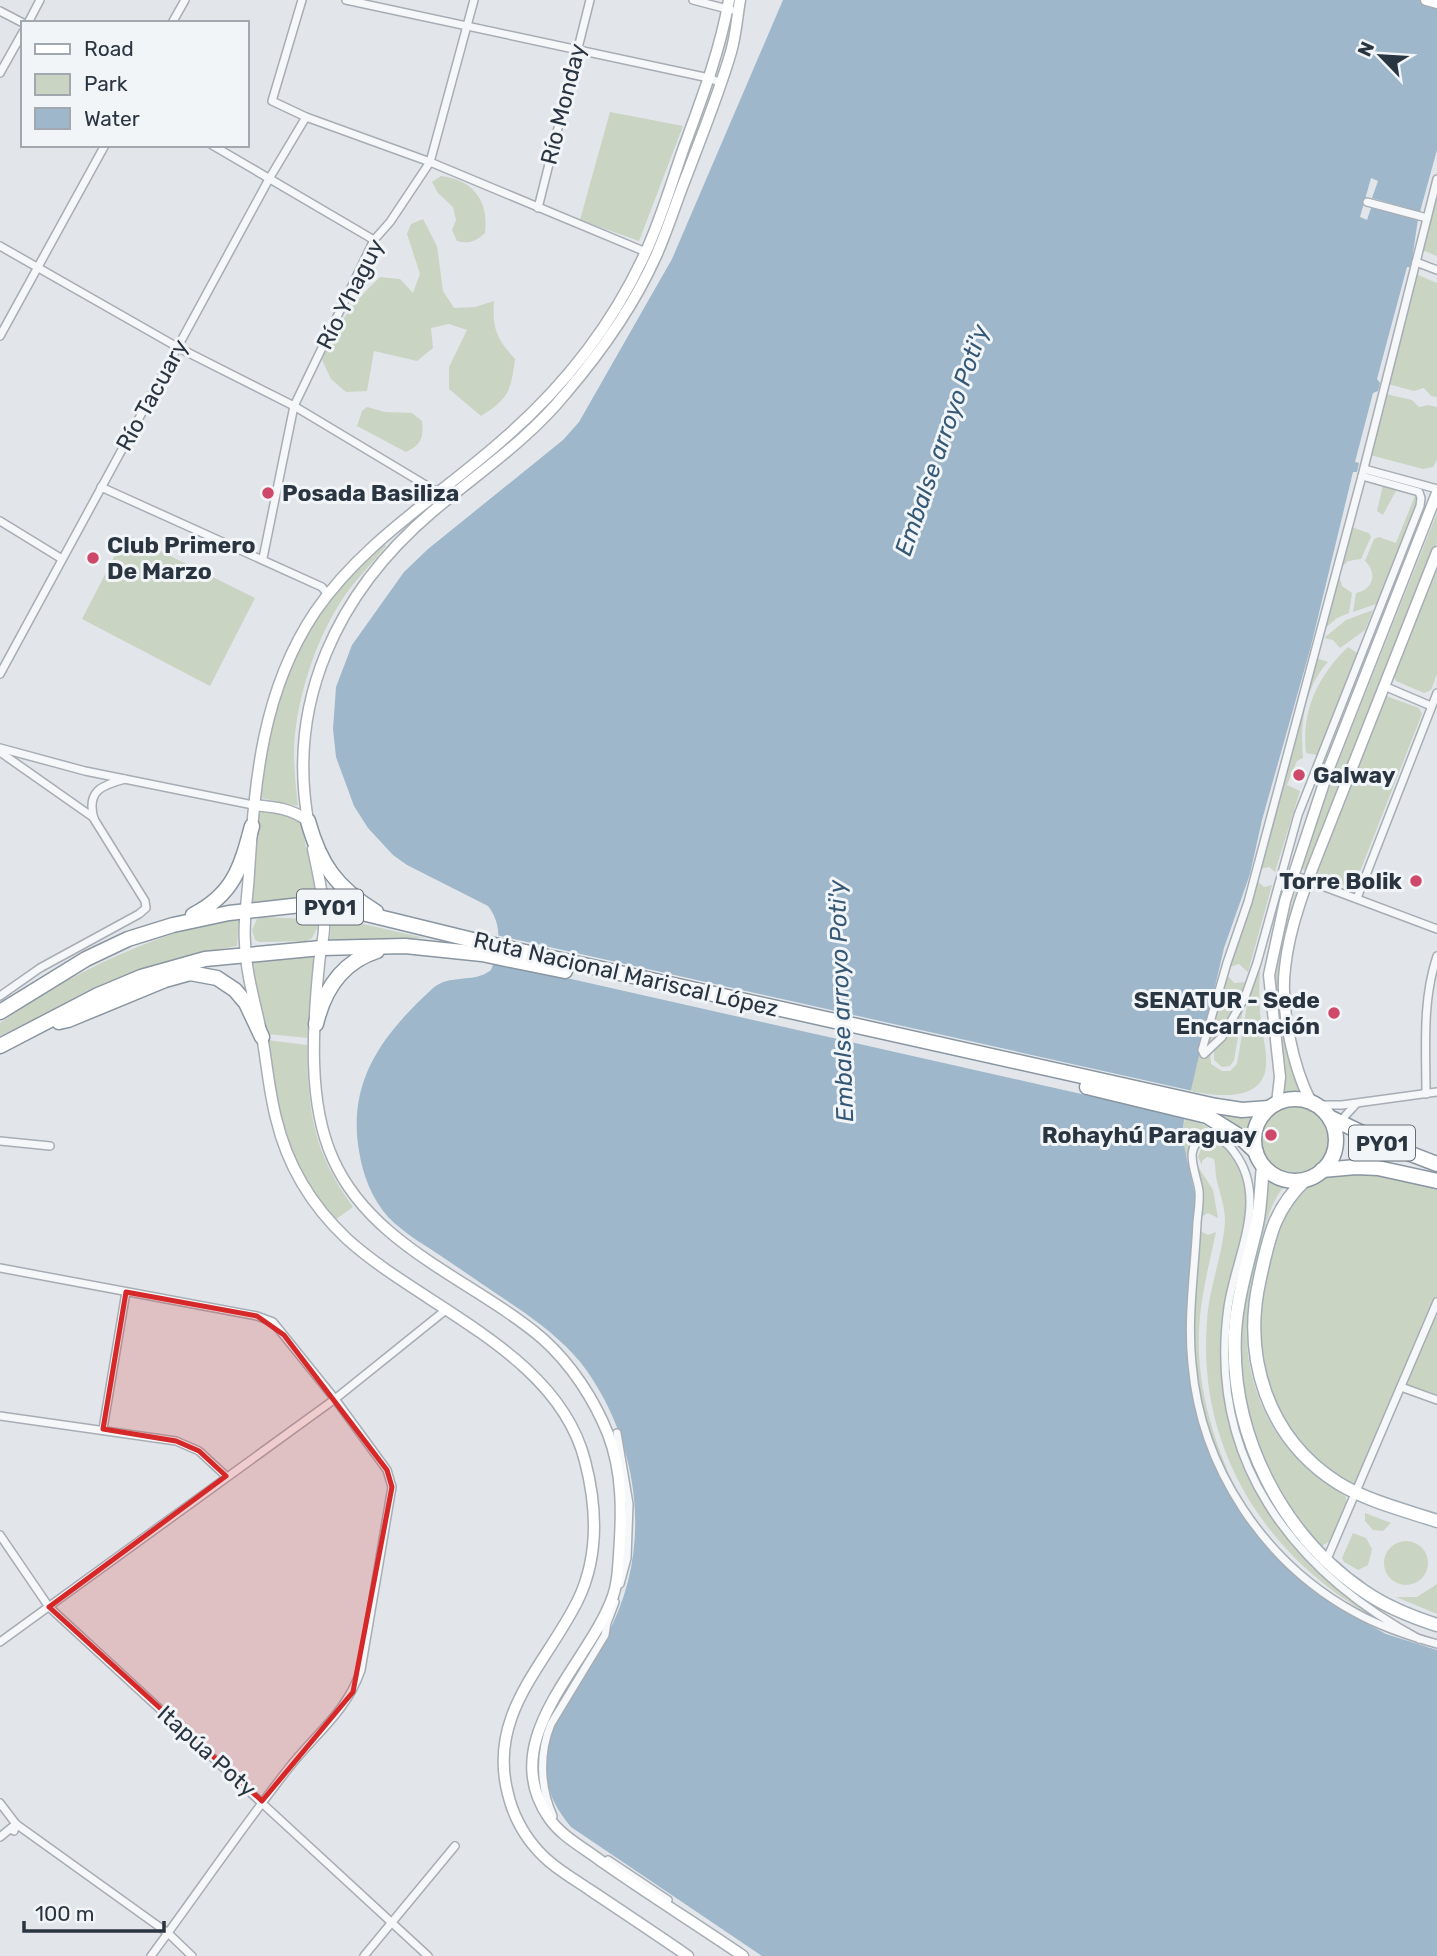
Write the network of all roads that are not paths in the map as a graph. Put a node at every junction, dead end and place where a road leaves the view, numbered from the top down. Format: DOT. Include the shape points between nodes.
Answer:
graph roads {
  1 [pos="40,0"];
  2 [pos="185,0"];
  3 [pos="302,0"];
  4 [pos="346,0"];
  5 [pos="474,0"];
  6 [pos="590,0"];
  7 [pos="693,0"];
  8 [pos="740,0"];
  9 [pos="1426,0"];
  10 [pos="1437,3"];
  11 [pos="731,7"];
  12 [pos="0,11"];
  13 [pos="29,21"];
  14 [pos="173,21"];
  15 [pos="21,22"];
  16 [pos="466,26"];
  17 [pos="21,36"];
  18 [pos="576,51"];
  19 [pos="0,73"];
  20 [pos="709,78"];
  21 [pos="721,83"];
  22 [pos="306,117"];
  23 [pos="104,147"];
  24 [pos="215,147"];
  25 [pos="429,162"];
  26 [pos="269,179"];
  27 [pos="1437,179"];
  28 [pos="1367,202"];
  29 [pos="538,208"];
  30 [pos="1427,218"];
  31 [pos="374,240"];
  32 [pos="0,246"];
  33 [pos="646,252"];
  34 [pos="1416,262"];
  35 [pos="37,269"];
  36 [pos="1437,270"];
  37 [pos="0,336"];
  38 [pos="179,348"];
  39 [pos="295,406"];
  40 [pos="1363,473"];
  41 [pos="101,487"];
  42 [pos="1437,491"];
  43 [pos="439,493"];
  44 [pos="0,522"];
  45 [pos="1437,552"];
  46 [pos="263,558"];
  47 [pos="62,559"];
  48 [pos="328,595"];
  49 [pos="0,674"];
  50 [pos="1384,685"];
  51 [pos="1437,693"];
  52 [pos="1431,706"];
  53 [pos="0,750"];
  54 [pos="125,779"];
  55 [pos="253,805"];
  56 [pos="94,819"];
  57 [pos="308,821"];
  58 [pos="252,826"];
  59 [pos="1293,875"];
  60 [pos="1308,881"];
  61 [pos="1357,898"];
  62 [pos="323,906"];
  63 [pos="247,910"];
  64 [pos="390,920"];
  65 [pos="173,925"];
  66 [pos="1437,929"];
  67 [pos="405,946"];
  68 [pos="321,948"];
  69 [pos="484,948"];
  70 [pos="246,954"];
  71 [pos="1437,956"];
  72 [pos="0,996"];
  73 [pos="0,1012"];
  74 [pos="43,1023"];
  75 [pos="316,1024"];
  76 [pos="262,1037"];
  77 [pos="0,1046"];
  78 [pos="1437,1092"];
  79 [pos="1426,1094"];
  80 [pos="1356,1103"];
  81 [pos="1313,1104"];
  82 [pos="1273,1106"];
  83 [pos="1194,1107"];
  84 [pos="1335,1126"];
  85 [pos="0,1141"];
  86 [pos="50,1146"];
  87 [pos="1256,1152"];
  88 [pos="1437,1164"];
  89 [pos="1263,1166"];
  90 [pos="1322,1170"];
  91 [pos="1306,1179"];
  92 [pos="1437,1181"];
  93 [pos="0,1268"];
  94 [pos="126,1292"];
  95 [pos="1437,1302"];
  96 [pos="447,1309"];
  97 [pos="1401,1387"];
  98 [pos="335,1399"];
  99 [pos="1437,1400"];
  100 [pos="0,1416"];
  101 [pos="103,1429"];
  102 [pos="617,1433"];
  103 [pos="226,1476"];
  104 [pos="1356,1492"];
  105 [pos="1437,1521"];
  106 [pos="0,1535"];
  107 [pos="1327,1559"];
  108 [pos="49,1607"];
  109 [pos="1437,1625"];
  110 [pos="1419,1639"];
  111 [pos="0,1642"];
  112 [pos="1437,1644"];
  113 [pos="262,1801"];
  114 [pos="0,1802"];
  115 [pos="15,1827"];
  116 [pos="0,1837"];
  117 [pos="455,1846"];
  118 [pos="391,1924"];
  119 [pos="168,1933"];
  120 [pos="150,1956"];
  121 [pos="192,1956"];
  122 [pos="364,1956"];
  123 [pos="428,1956"];
  124 [pos="688,1956"];
  125 [pos="743,1956"];
  126 [pos="751,1956"];
  1 -- 13 [label="street"];
  2 -- 14 [label="street"];
  3 -- 22 [label="street" via="272,101"];
  4 -- 16 [label="street"];
  5 -- 16 [label="street, Río Yhaguy"];
  6 -- 18 [label="street, Río Monday"];
  7 -- 11 [label="street"];
  8 -- 11 [label="main road"];
  9 -- 10 [label="main road"];
  11 -- 20 [label="main road"];
  11 -- 21 [label="main road" via="732,50"];
  12 -- 15 [label="street"];
  16 -- 18 [label="street"];
  16 -- 25 [label="street, Río Yhaguy"];
  17 -- 19 [label="street"];
  18 -- 20 [label="street"];
  18 -- 29 [label="street, Río Monday"];
  20 -- 21 [label="street"];
  20 -- 33 [label="main road"];
  21 -- 57 [label="main road" via="656,255 597,354 539,423 388,554 354,598 315,683 305,729"];
  22 -- 25 [label="street"];
  22 -- 26 [label="street, Río Tacuary"];
  23 -- 35 [label="street"];
  24 -- 26 [label="street"];
  25 -- 29 [label="street"];
  25 -- 31 [label="street, Río Yhaguy"];
  26 -- 31 [label="street"];
  26 -- 38 [label="street, Río Tacuary"];
  27 -- 30 [label="street"];
  28 -- 30 [label="street"];
  29 -- 33 [label="street"];
  30 -- 34 [label="street"];
  31 -- 39 [label="street, Río Yhaguy"];
  32 -- 35 [label="street"];
  33 -- 43 [label="main road" via="611,317 570,372 507,437"];
  34 -- 36 [label="street"];
  34 -- 40 [label="street"];
  35 -- 37 [label="street"];
  35 -- 38 [label="street"];
  38 -- 39 [label="street"];
  38 -- 41 [label="street, Río Tacuary"];
  39 -- 43 [label="street"];
  39 -- 46 [label="street, Río Yhaguy"];
  40 -- 40 [label="street" via="1248,902 1202,1050 1204,1054 1223,1037 1245,997 1298,815 1421,502 1419,492"];
  40 -- 42 [label="street"];
  41 -- 46 [label="street"];
  41 -- 47 [label="street, Río Tacuary"];
  42 -- 59 [label="main road" via="1329,768"];
  43 -- 48 [label="main road" via="366,553"];
  44 -- 47 [label="street"];
  45 -- 50 [label="main road"];
  46 -- 48 [label="street" via="322,587"];
  47 -- 49 [label="street, Río Tacuary"];
  48 -- 55 [label="main road" via="298,640 277,685"];
  50 -- 52 [label="street"];
  50 -- 60 [label="main road"];
  51 -- 52 [label="street"];
  52 -- 61 [label="street"];
  53 -- 54 [label="street"];
  53 -- 56 [label="street"];
  54 -- 55 [label="street"];
  54 -- 56 [label="street" via="99,789 91,807"];
  55 -- 57 [label="main road" via="281,808"];
  55 -- 58 [label="main road"];
  56 -- 72 [label="street" via="145,901 144,911 40,968"];
  57 -- 62 [label="main road"];
  57 -- 64 [label="highway" via="315,847 330,873 352,895"];
  58 -- 63 [label="main road"];
  58 -- 65 [label="highway" via="236,878 207,908"];
  59 -- 60 [label="street"];
  59 -- 82 [label="main road" via="1269,975 1280,1077"];
  60 -- 61 [label="street"];
  60 -- 81 [label="main road" via="1287,952 1284,986 1295,1066"];
  61 -- 66 [label="street"];
  62 -- 63 [label="highway, Ruta Nacional Mariscal López / PY01"];
  62 -- 64 [label="highway, Ruta Nacional Mariscal López / PY01"];
  62 -- 68 [label="main road"];
  63 -- 65 [label="highway, Ruta Nacional Mariscal López / PY01"];
  63 -- 70 [label="main road"];
  64 -- 69 [label="highway, Ruta Nacional Mariscal López / PY01"];
  65 -- 73 [label="highway, Ruta Nacional Mariscal López / PY01" via="86,959"];
  67 -- 68 [label="highway, Ruta Nacional Mariscal López / PY01"];
  67 -- 69 [label="highway, Ruta Nacional Mariscal López / PY01"];
  67 -- 75 [label="highway" via="367,954 346,967 328,989"];
  68 -- 70 [label="highway, Ruta Nacional Mariscal López / PY01"];
  68 -- 75 [label="main road"];
  69 -- 83 [label="highway, Ruta Nacional Mariscal López / PY01"];
  70 -- 74 [label="highway, Ruta Nacional Mariscal López / PY01" via="193,962 141,977"];
  70 -- 76 [label="main road"];
  71 -- 79 [label="street" via="1425,1020"];
  74 -- 76 [label="highway" via="68,1020 190,973 217,978 235,990"];
  74 -- 77 [label="highway, Ruta Nacional Mariscal López / PY01"];
  75 -- 125 [label="main road" via="316,1103 325,1139 342,1176 389,1231 553,1349 577,1377 608,1436 621,1495 615,1592 551,1703 536,1739 533,1776 542,1807 577,1844"];
  76 -- 96 [label="main road" via="278,1128 307,1191 353,1244"];
  78 -- 79 [label="street"];
  79 -- 80 [label="street"];
  80 -- 81 [label="street"];
  80 -- 84 [label="street"];
  81 -- 82 [label="highway, Ruta Nacional Mariscal López / PY01" via="1289,1100"];
  81 -- 84 [label="highway, PY01"];
  82 -- 83 [label="highway, Ruta Nacional Mariscal López / PY01" via="1242,1110"];
  82 -- 87 [label="highway" via="1256,1128"];
  83 -- 87 [label="highway, Ruta Nacional Mariscal López / PY01"];
  84 -- 88 [label="highway, PY01"];
  84 -- 90 [label="highway, PY01" via="1333,1154"];
  85 -- 86 [label="street"];
  87 -- 89 [label="highway, Ruta Nacional Mariscal López / PY01"];
  89 -- 91 [label="highway" via="1283,1179"];
  89 -- 107 [label="main road" via="1260,1206 1235,1333 1238,1399 1258,1465 1293,1522"];
  90 -- 91 [label="highway, PY01"];
  90 -- 92 [label="highway, PY01" via="1378,1167"];
  91 -- 104 [label="main road" via="1280,1209 1268,1240 1256,1296 1254,1351 1270,1406 1291,1440 1319,1468"];
  93 -- 94 [label="street"];
  94 -- 98 [label="street" via="273,1322"];
  94 -- 101 [label="street"];
  95 -- 97 [label="street"];
  96 -- 98 [label="street"];
  96 -- 124 [label="main road" via="500,1346 562,1410 580,1444 595,1513 593,1552 578,1600 511,1715 503,1748 511,1807 534,1847 554,1866"];
  97 -- 99 [label="street"];
  97 -- 104 [label="street"];
  98 -- 103 [label="street"];
  98 -- 113 [label="street" via="387,1471 392,1487 361,1670 339,1711"];
  100 -- 101 [label="street"];
  101 -- 103 [label="street" via="176,1441 199,1451"];
  102 -- 126 [label="street" via="629,1504 627,1558 605,1635 546,1736 542,1775 551,1814 571,1835"];
  103 -- 108 [label="street"];
  104 -- 105 [label="main road"];
  104 -- 107 [label="street"];
  106 -- 108 [label="street, Itapúa Poty"];
  107 -- 109 [label="main road" via="1380,1601"];
  108 -- 111 [label="street"];
  108 -- 113 [label="street, Itapúa Poty"];
  110 -- 110 [label="street" via="1354,1597 1308,1558 1272,1513 1248,1465 1233,1418 1225,1356 1228,1305 1250,1196 1244,1169 1230,1147 1220,1140 1204,1139 1191,1156 1199,1191 1191,1352 1199,1408 1220,1469 1248,1517 1309,1582 1358,1614"];
  110 -- 112 [label="street"];
  113 -- 118 [label="street, Itapúa Poty"];
  113 -- 119 [label="street"];
  114 -- 115 [label="street"];
  115 -- 116 [label="street"];
  115 -- 119 [label="street"];
  117 -- 118 [label="street"];
  118 -- 122 [label="street"];
  118 -- 123 [label="street, Itapúa Poty"];
  119 -- 120 [label="street"];
  119 -- 121 [label="street"];
}
